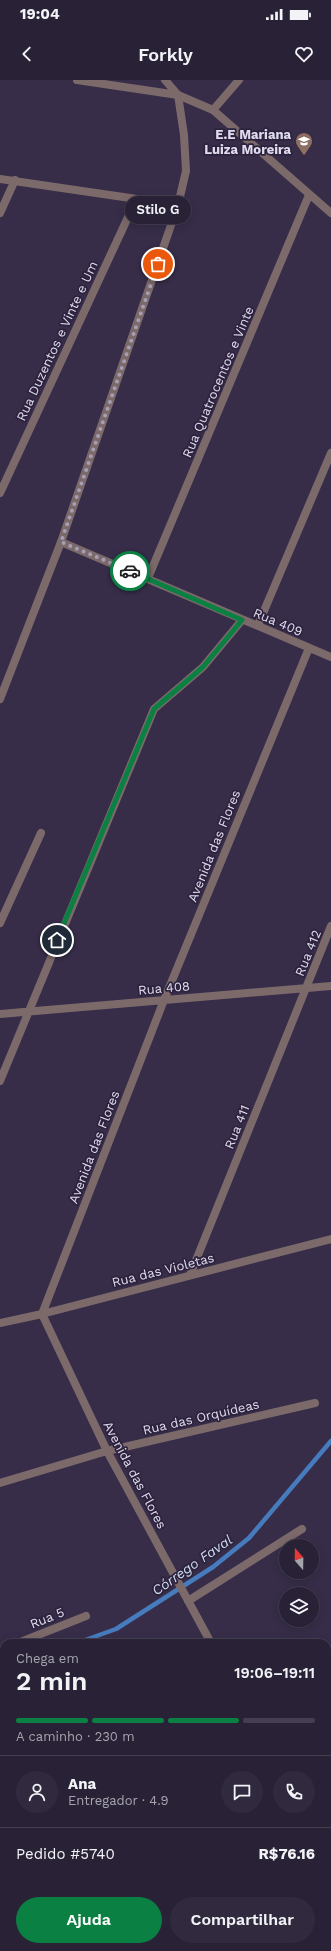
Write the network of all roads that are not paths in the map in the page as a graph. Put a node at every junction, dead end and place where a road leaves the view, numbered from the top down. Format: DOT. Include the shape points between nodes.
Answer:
graph roads {
  1 [pos="77,80"];
  2 [pos="165,80"];
  3 [pos="239,80"];
  4 [pos="178,95"];
  5 [pos="213,110"];
  6 [pos="0,179"];
  7 [pos="15,180"];
  8 [pos="309,195"];
  9 [pos="136,200"];
  10 [pos="178,205"];
  11 [pos="0,213"];
  12 [pos="331,213"];
  13 [pos="331,453"];
  14 [pos="0,493"];
  15 [pos="61,542"];
  16 [pos="148,578"];
  17 [pos="242,620"];
  18 [pos="258,625"];
  19 [pos="309,648"];
  20 [pos="331,657"];
  21 [pos="0,699"];
  22 [pos="41,833"];
  23 [pos="0,923"];
  24 [pos="331,926"];
  25 [pos="331,986"];
  26 [pos="306,988"];
  27 [pos="164,1000"];
  28 [pos="27,1013"];
  29 [pos="0,1014"];
  30 [pos="0,1081"];
  31 [pos="331,1239"];
  32 [pos="190,1275"];
  33 [pos="42,1314"];
  34 [pos="0,1323"];
  35 [pos="315,1403"];
  36 [pos="107,1450"];
  37 [pos="0,1483"];
  38 [pos="302,1529"];
  39 [pos="188,1601"];
  40 [pos="86,1616"];
  41 [pos="28,1639"];
  42 [pos="209,1639"];
  1 -- 4 [label="street"];
  2 -- 4 [label="street"];
  3 -- 5 [label="street"];
  4 -- 5 [label="street"];
  4 -- 10 [label="street" via="186,171"];
  5 -- 8 [label="street"];
  6 -- 7 [label="street"];
  7 -- 9 [label="street"];
  7 -- 11 [label="street"];
  8 -- 12 [label="street"];
  8 -- 16 [label="street, Rua Quatrocentos e Vinte"];
  9 -- 10 [label="street"];
  9 -- 14 [label="street, Rua Duzentos e Vinte e Um"];
  10 -- 15 [label="street"];
  13 -- 18 [label="street"];
  15 -- 16 [label="street, Rua 409"];
  15 -- 21 [label="street"];
  16 -- 17 [label="street, Rua 409"];
  17 -- 18 [label="street, Rua 409"];
  17 -- 28 [label="street" via="203,667 154,709"];
  18 -- 19 [label="street, Rua 409"];
  19 -- 20 [label="street, Rua 409"];
  19 -- 27 [label="street, Avenida das Flores"];
  22 -- 23 [label="street"];
  24 -- 26 [label="street, Rua 412"];
  25 -- 26 [label="street, Rua 408"];
  26 -- 27 [label="street, Rua 408"];
  26 -- 32 [label="street, Rua 411"];
  27 -- 28 [label="street, Rua 408"];
  27 -- 33 [label="street, Avenida das Flores"];
  28 -- 29 [label="street, Rua 408"];
  28 -- 30 [label="street"];
  31 -- 32 [label="street, Rua das Violetas"];
  32 -- 33 [label="street, Rua das Violetas"];
  33 -- 34 [label="street, Rua das Violetas"];
  33 -- 36 [label="street, Avenida das Flores"];
  35 -- 36 [label="street, Rua das Orquídeas"];
  36 -- 37 [label="street, Rua das Orquídeas"];
  36 -- 39 [label="street, Avenida das Flores"];
  38 -- 39 [label="street"];
  39 -- 42 [label="street, Avenida das Flores"];
  40 -- 41 [label="street, Rua 5"];
}
